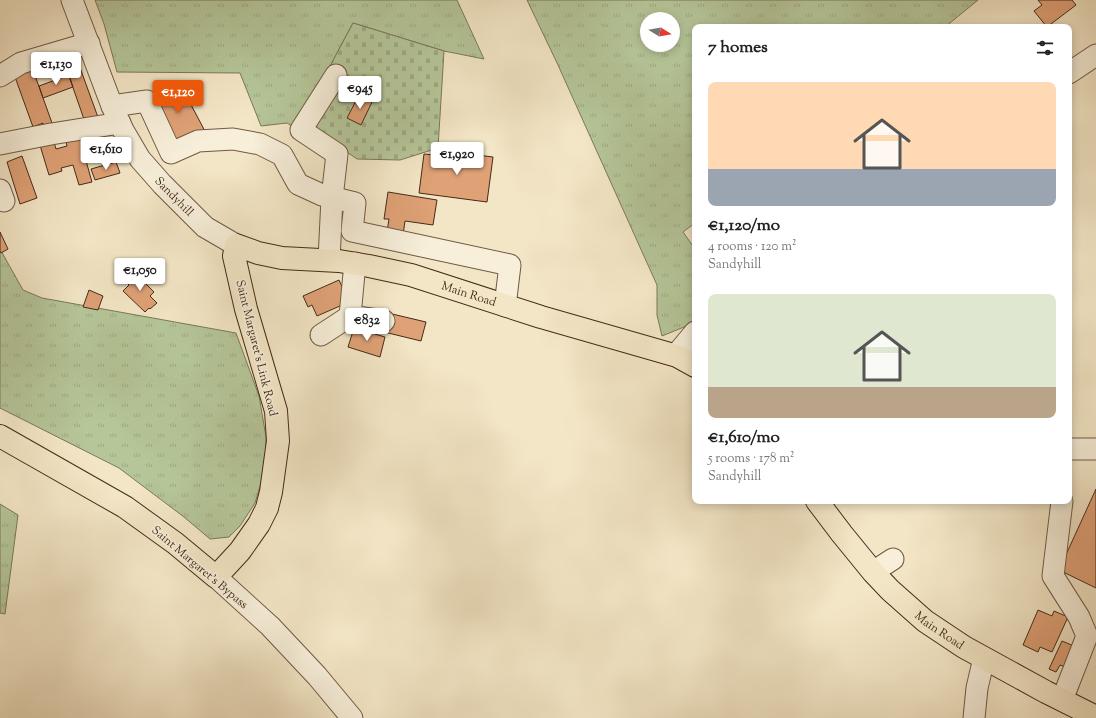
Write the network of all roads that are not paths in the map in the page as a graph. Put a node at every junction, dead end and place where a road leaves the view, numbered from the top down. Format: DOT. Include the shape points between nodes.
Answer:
graph roads {
  1 [pos="72,0"];
  2 [pos="89,43"];
  3 [pos="1096,55"];
  4 [pos="1072,71"];
  5 [pos="336,75"];
  6 [pos="0,76"];
  7 [pos="116,115"];
  8 [pos="0,144"];
  9 [pos="332,198"];
  10 [pos="352,231"];
  11 [pos="236,245"];
  12 [pos="344,262"];
  13 [pos="506,306"];
  14 [pos="350,316"];
  15 [pos="384,321"];
  16 [pos="321,335"];
  17 [pos="692,336"];
  18 [pos="686,361"];
  19 [pos="0,436"];
  20 [pos="1096,448"];
  21 [pos="1072,449"];
  22 [pos="819,504"];
  23 [pos="1062,504"];
  24 [pos="894,558"];
  25 [pos="873,572"];
  26 [pos="216,577"];
  27 [pos="984,658"];
  28 [pos="1062,700"];
  29 [pos="1096,717"];
  30 [pos="352,718"];
  31 [pos="974,718"];
  1 -- 2 [label="street, Sandyhill"];
  2 -- 6 [label="street" via="21,63"];
  2 -- 7 [label="street, Sandyhill"];
  3 -- 4 [label="street"];
  5 -- 9 [label="street" via="300,130 337,154"];
  7 -- 8 [label="street" via="51,134"];
  7 -- 9 [label="street" via="147,101 171,153 198,141 233,139 260,144 282,155 298,184"];
  7 -- 11 [label="street, Sandyhill" via="140,159 162,184 205,227"];
  9 -- 10 [label="street" via="355,203"];
  9 -- 12 [label="street"];
  10 -- 12 [label="street"];
  10 -- 13 [label="street" via="510,265"];
  11 -- 12 [label="main road, Main Road" via="282,258"];
  11 -- 26 [label="main road, Saint Margaret's Link Road" via="234,256 246,310 276,411 278,441 267,508 240,551"];
  12 -- 13 [label="main road, Main Road" via="411,275"];
  12 -- 14 [label="street"];
  13 -- 18 [label="main road, Main Road"];
  14 -- 15 [label="street"];
  14 -- 16 [label="street"];
  17 -- 18 [label="street" via="680,350"];
  19 -- 26 [label="main road, Saint Margaret's Bypass" via="125,507"];
  20 -- 21 [label="street"];
  22 -- 25 [label="main road, Main Road"];
  23 -- 28 [label="street" via="1052,576 1079,617 1087,636"];
  24 -- 25 [label="street"];
  25 -- 27 [label="main road, Main Road" via="925,621"];
  26 -- 30 [label="street, Saint Margaret's Bypass" via="270,626"];
  27 -- 28 [label="main road, Main Road"];
  27 -- 31 [label="street"];
  28 -- 29 [label="main road, Main Road"];
}
